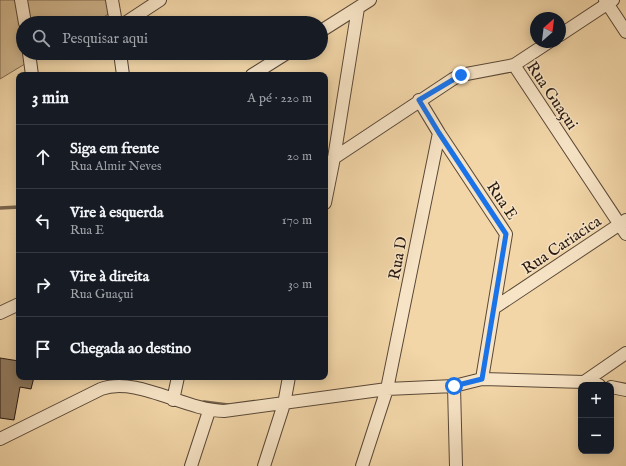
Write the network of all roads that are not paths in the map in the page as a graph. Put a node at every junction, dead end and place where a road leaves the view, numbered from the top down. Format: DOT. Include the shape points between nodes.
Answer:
graph roads {
  1 [pos="21,0"];
  2 [pos="112,0"];
  3 [pos="160,0"];
  4 [pos="370,0"];
  5 [pos="608,1"];
  6 [pos="358,8"];
  7 [pos="24,16"];
  8 [pos="115,16"];
  9 [pos="136,16"];
  10 [pos="328,27"];
  11 [pos="566,31"];
  12 [pos="626,32"];
  13 [pos="540,48"];
  14 [pos="30,60"];
  15 [pos="121,60"];
  16 [pos="276,60"];
  17 [pos="514,65"];
  18 [pos="32,72"];
  19 [pos="123,72"];
  20 [pos="257,72"];
  21 [pos="419,100"];
  22 [pos="439,133"];
  23 [pos="334,158"];
  24 [pos="328,188"];
  25 [pos="624,226"];
  26 [pos="16,305"];
  27 [pos="494,308"];
  28 [pos="0,313"];
  29 [pos="626,353"];
  30 [pos="482,379"];
  31 [pos="177,380"];
  32 [pos="288,380"];
  33 [pos="584,382"];
  34 [pos="454,386"];
  35 [pos="614,388"];
  36 [pos="387,389"];
  37 [pos="626,390"];
  38 [pos="173,400"];
  39 [pos="284,404"];
  40 [pos="209,411"];
  41 [pos="0,439"];
  42 [pos="192,466"];
  43 [pos="264,466"];
  44 [pos="362,466"];
  45 [pos="456,466"];
  1 -- 7 [label="street"];
  2 -- 8 [label="street"];
  3 -- 9 [label="street"];
  4 -- 6 [label="street"];
  5 -- 11 [label="street"];
  5 -- 12 [label="street"];
  6 -- 10 [label="street"];
  6 -- 23 [label="street"];
  13 -- 17 [label="street"];
  14 -- 18 [label="street"];
  15 -- 19 [label="street"];
  16 -- 20 [label="street"];
  17 -- 21 [label="street, Rua Guaçui" via="461,75"];
  17 -- 25 [label="street, Rua Guaçui"];
  21 -- 22 [label="street, Rua E"];
  21 -- 23 [label="street, Rua Guaçui"];
  22 -- 27 [label="street, Rua E" via="506,234"];
  22 -- 36 [label="street, Rua D"];
  23 -- 24 [label="street"];
  25 -- 27 [label="street, Rua Cariacica"];
  26 -- 28 [label="street"];
  27 -- 30 [label="street, Rua E"];
  29 -- 33 [label="street"];
  30 -- 33 [label="street"];
  30 -- 34 [label="street"];
  31 -- 38 [label="street"];
  32 -- 39 [label="street"];
  34 -- 36 [label="street"];
  34 -- 45 [label="street"];
  35 -- 37 [label="street"];
  36 -- 39 [label="street"];
  36 -- 44 [label="street, Rua D"];
  38 -- 40 [label="street"];
  38 -- 41 [label="street" via="130,386 112,385"];
  39 -- 40 [label="street"];
  39 -- 43 [label="street"];
  40 -- 42 [label="street"];
}
